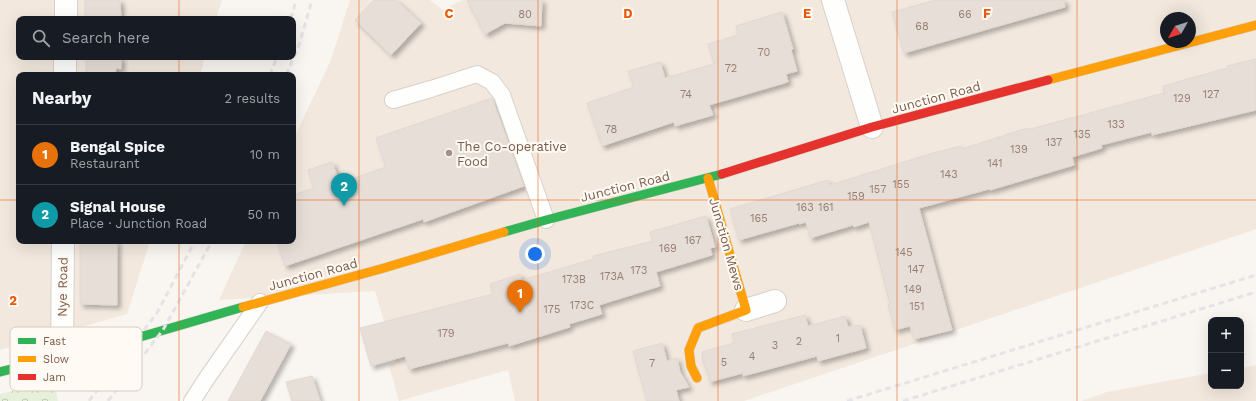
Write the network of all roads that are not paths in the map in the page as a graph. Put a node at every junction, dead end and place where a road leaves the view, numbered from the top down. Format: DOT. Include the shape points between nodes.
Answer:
graph roads {
  1 [pos="66,0"];
  2 [pos="833,0"];
  3 [pos="66,16"];
  4 [pos="1256,25"];
  5 [pos="65,60"];
  6 [pos="65,72"];
  7 [pos="393,100"];
  8 [pos="872,127"];
  9 [pos="708,178"];
  10 [pos="546,220"];
  11 [pos="63,244"];
  12 [pos="775,301"];
  13 [pos="260,302"];
  14 [pos="746,310"];
  15 [pos="62,327"];
  16 [pos="142,336"];
  17 [pos="10,369"];
  18 [pos="0,372"];
  19 [pos="697,378"];
  20 [pos="192,401"];
  1 -- 3 [label="street"];
  2 -- 8 [label="street"];
  4 -- 8 [label="street, Junction Road"];
  5 -- 6 [label="street"];
  7 -- 10 [label="lane" via="477,74 492,82 502,95"];
  8 -- 9 [label="street, Junction Road"];
  9 -- 10 [label="street, Junction Road"];
  9 -- 14 [label="street, Junction Mews"];
  10 -- 13 [label="street, Junction Road"];
  11 -- 15 [label="street, Nye Road"];
  12 -- 14 [label="street"];
  13 -- 16 [label="street, Junction Road"];
  13 -- 20 [label="lane"];
  14 -- 19 [label="street" via="698,328 689,350 691,366"];
  17 -- 18 [label="street, Junction Road"];
}
